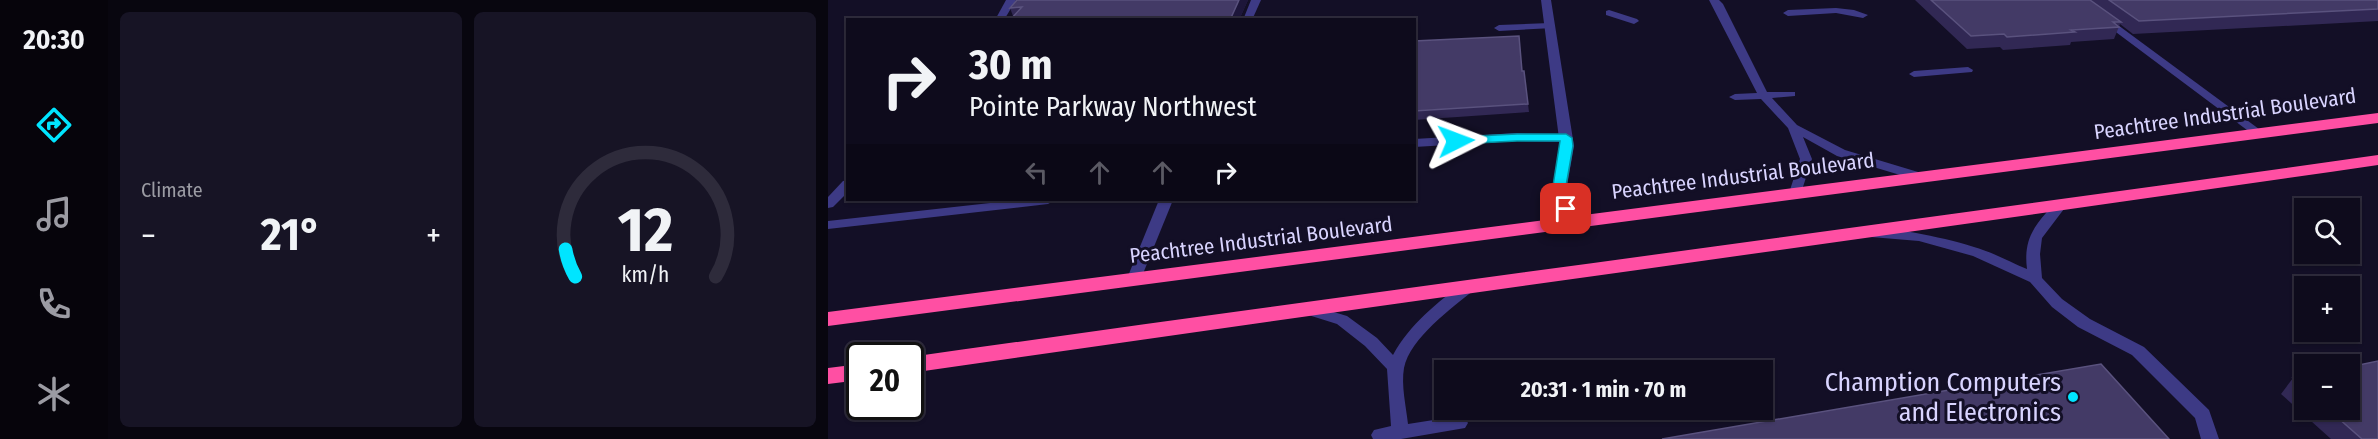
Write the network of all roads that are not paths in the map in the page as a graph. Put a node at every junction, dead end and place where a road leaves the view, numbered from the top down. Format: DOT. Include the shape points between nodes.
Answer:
graph roads {
  1 [pos="1011,0"];
  2 [pos="1256,0"];
  3 [pos="1546,0"];
  4 [pos="1714,0"];
  5 [pos="2078,0"];
  6 [pos="1609,13"];
  7 [pos="1788,13"];
  8 [pos="1863,15"];
  9 [pos="1000,18"];
  10 [pos="1248,18"];
  11 [pos="1634,21"];
  12 [pos="1550,26"];
  13 [pos="1498,28"];
  14 [pos="1968,70"];
  15 [pos="1914,74"];
  16 [pos="1791,94"];
  17 [pos="1764,96"];
  18 [pos="1735,97"];
  19 [pos="2378,118"];
  20 [pos="1793,127"];
  21 [pos="2259,134"];
  22 [pos="1566,138"];
  23 [pos="1416,143"];
  24 [pos="2378,160"];
  25 [pos="1924,178"];
  26 [pos="846,186"];
  27 [pos="1795,193"];
  28 [pos="1039,201"];
  29 [pos="1166,201"];
  30 [pos="828,204"];
  31 [pos="2060,205"];
  32 [pos="1569,221"];
  33 [pos="828,225"];
  34 [pos="1869,233"];
  35 [pos="2035,279"];
  36 [pos="1133,281"];
  37 [pos="1469,286"];
  38 [pos="1307,309"];
  39 [pos="828,319"];
  40 [pos="924,363"];
  41 [pos="1395,368"];
  42 [pos="846,374"];
  43 [pos="828,376"];
  44 [pos="1459,423"];
  45 [pos="1400,432"];
  46 [pos="1380,435"];
  47 [pos="2210,439"];
  1 -- 9 [label="lane"];
  2 -- 10 [label="lane"];
  3 -- 12 [label="street"];
  4 -- 17 [label="lane"];
  5 -- 21 [label="lane"];
  6 -- 11 [label="lane"];
  7 -- 8 [label="lane" via="1849,10"];
  12 -- 13 [label="lane"];
  12 -- 22 [label="street"];
  14 -- 15 [label="lane"];
  16 -- 17 [label="lane"];
  17 -- 18 [label="lane"];
  17 -- 20 [label="lane"];
  19 -- 21 [label="highway, Peachtree Industrial Boulevard"];
  20 -- 25 [label="lane" via="1841,153"];
  20 -- 27 [label="lane" via="1806,159"];
  21 -- 25 [label="highway, Peachtree Industrial Boulevard"];
  22 -- 23 [label="lane"];
  22 -- 32 [label="street" via="1560,186"];
  24 -- 31 [label="highway"];
  25 -- 27 [label="highway, Peachtree Industrial Boulevard"];
  26 -- 30 [label="lane"];
  27 -- 32 [label="highway, Peachtree Industrial Boulevard"];
  28 -- 33 [label="lane"];
  29 -- 36 [label="lane"];
  31 -- 34 [label="highway"];
  31 -- 35 [label="lane" via="2038,231 2030,248"];
  32 -- 36 [label="highway, Peachtree Industrial Boulevard"];
  34 -- 35 [label="lane" via="1919,237 1968,250"];
  34 -- 37 [label="highway"];
  35 -- 47 [label="lane" via="2057,303 2084,323 2138,351 2203,415"];
  36 -- 39 [label="highway, Peachtree Industrial Boulevard"];
  37 -- 38 [label="highway"];
  37 -- 41 [label="lane" via="1413,338"];
  38 -- 40 [label="highway"];
  38 -- 41 [label="lane" via="1342,320 1371,342"];
  41 -- 45 [label="lane"];
  42 -- 43 [label="highway"];
  44 -- 45 [label="lane"];
  45 -- 46 [label="lane"];
}
